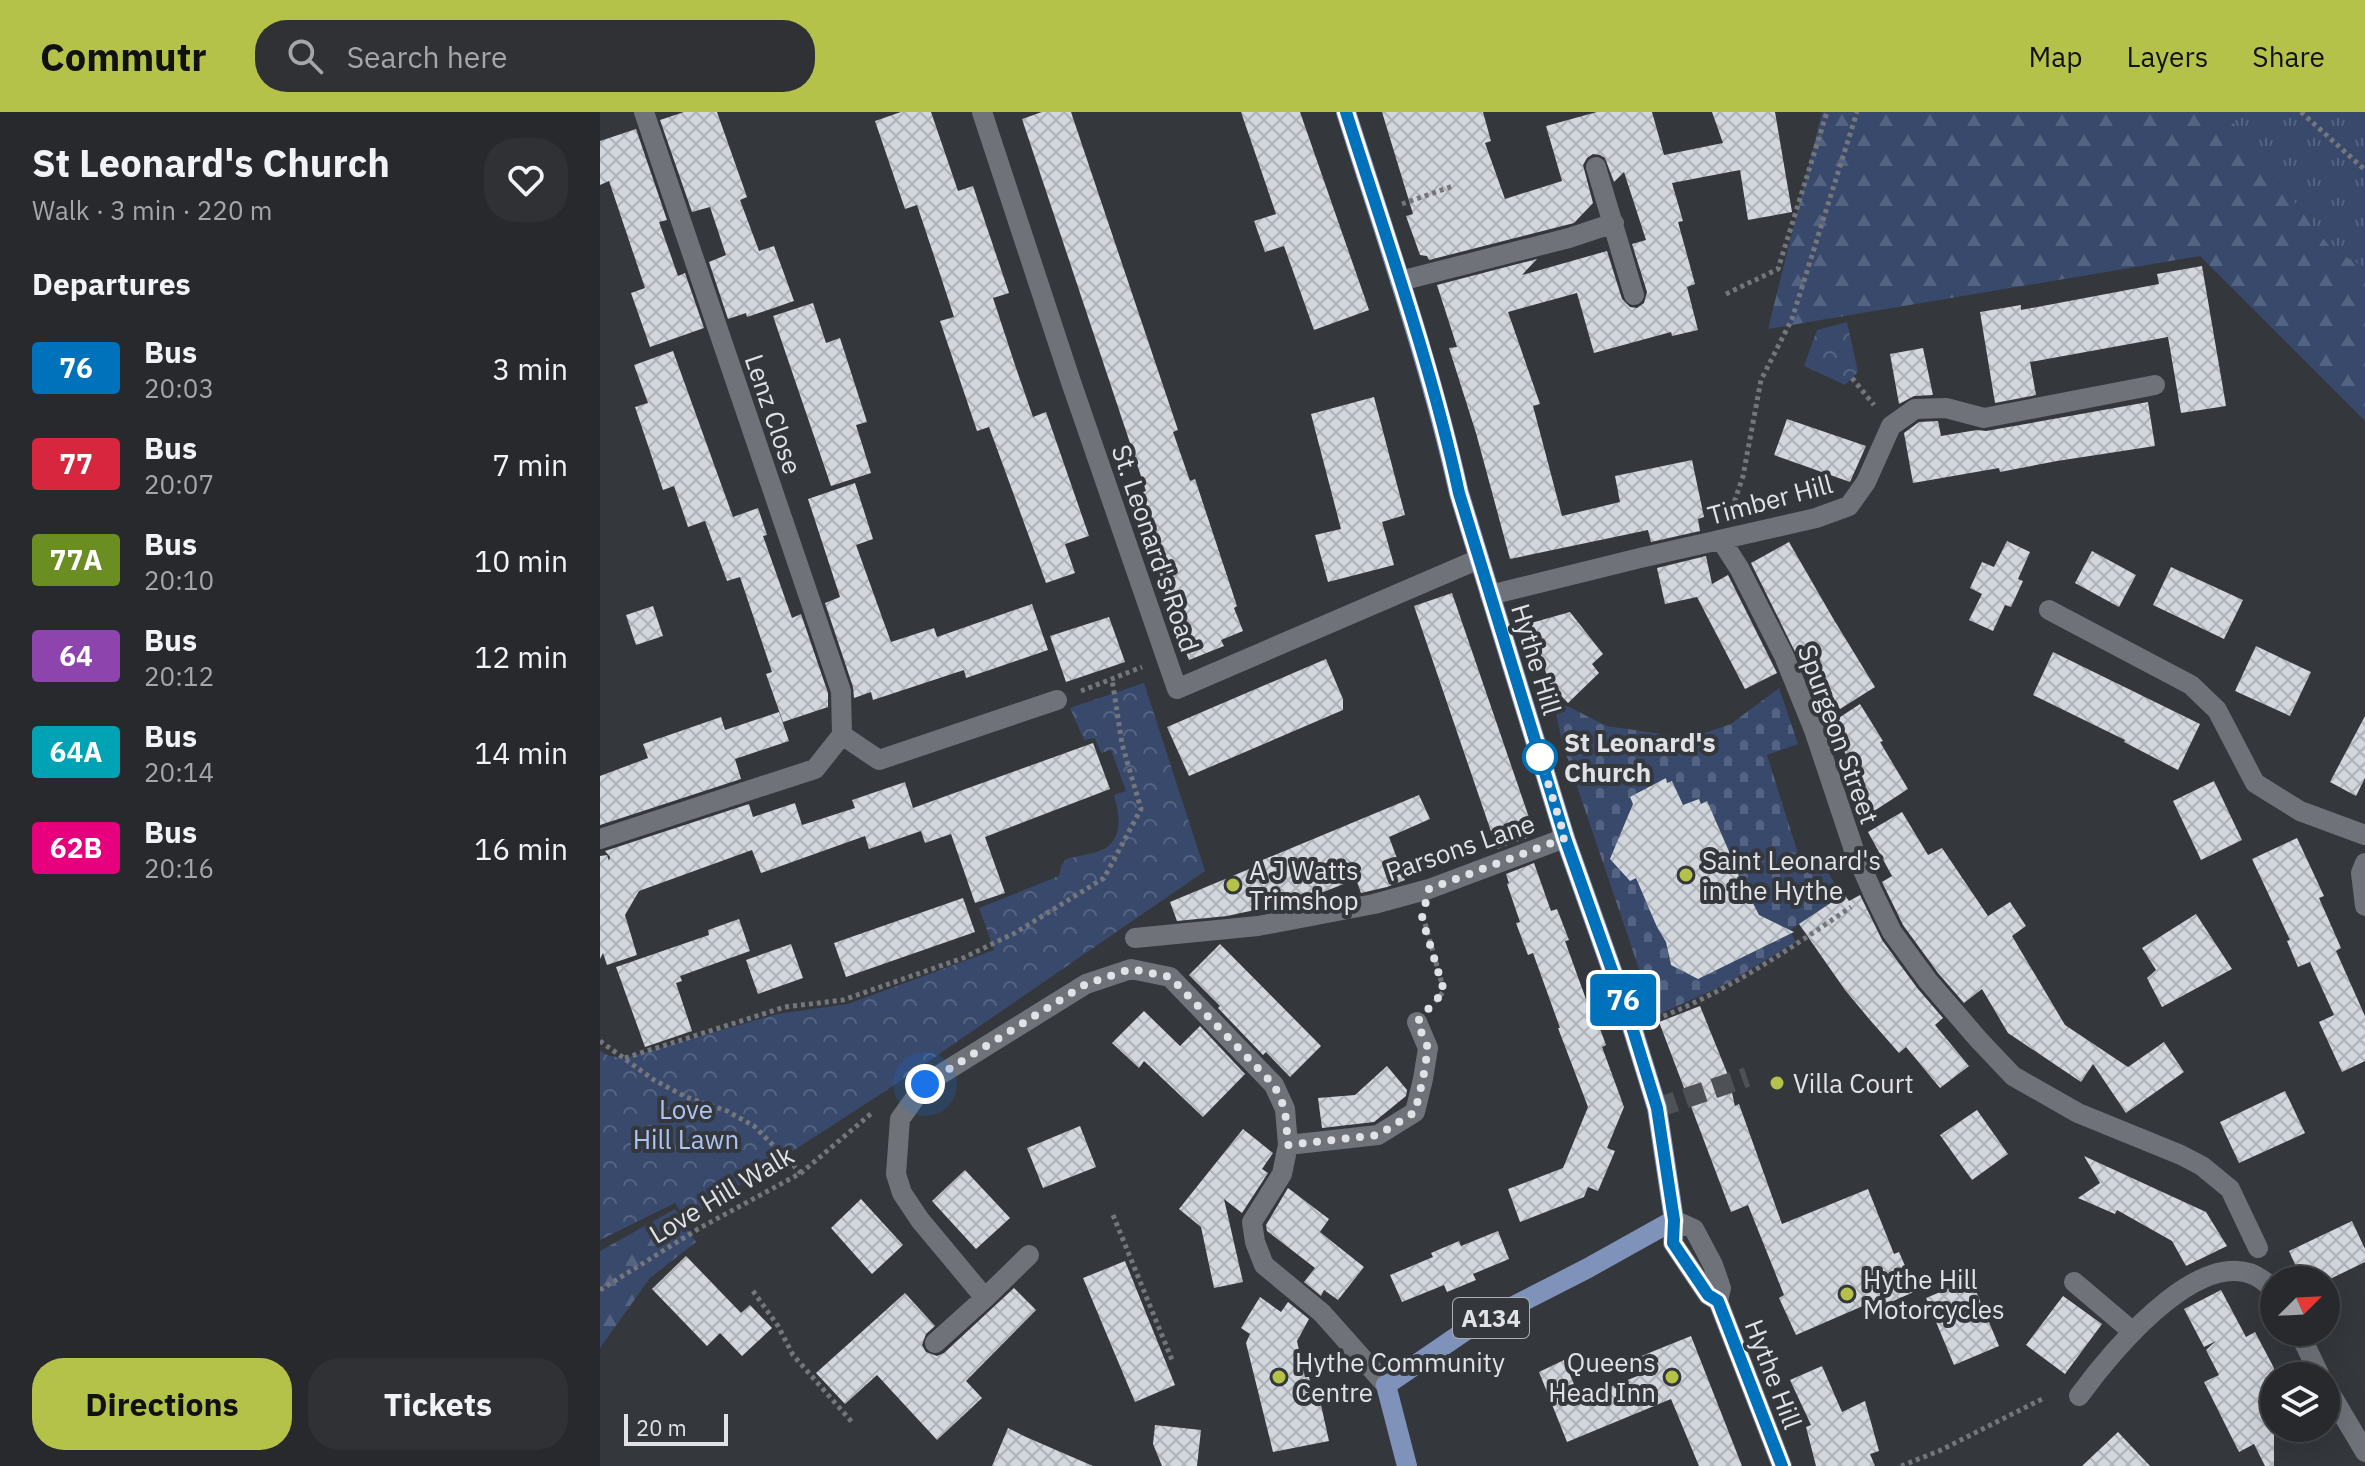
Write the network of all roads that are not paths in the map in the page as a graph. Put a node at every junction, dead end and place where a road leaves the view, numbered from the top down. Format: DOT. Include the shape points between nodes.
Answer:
graph roads {
  1 [pos="644,112"];
  2 [pos="982,112"];
  3 [pos="1346,112"];
  4 [pos="1596,167"];
  5 [pos="1614,223"];
  6 [pos="1400,281"];
  7 [pos="1634,295"];
  8 [pos="2155,385"];
  9 [pos="1721,540"];
  10 [pos="1479,559"];
  11 [pos="1490,595"];
  12 [pos="2049,610"];
  13 [pos="1057,700"];
  14 [pos="842,735"];
  15 [pos="2365,835"];
  16 [pos="1565,838"];
  17 [pos="600,839"];
  18 [pos="2365,863"];
  19 [pos="2365,906"];
  20 [pos="1135,938"];
  21 [pos="1417,1022"];
  22 [pos="1288,1145"];
  23 [pos="1674,1220"];
  24 [pos="2258,1248"];
  25 [pos="1029,1255"];
  26 [pos="2260,1281"];
  27 [pos="2074,1282"];
  28 [pos="985,1298"];
  29 [pos="2133,1332"];
  30 [pos="935,1343"];
  31 [pos="1386,1385"];
  32 [pos="2079,1396"];
  33 [pos="2340,1410"];
  34 [pos="2365,1452"];
  35 [pos="1407,1466"];
  36 [pos="1782,1466"];
  1 -- 14 [label="street, Lenz Close" via="841,691"];
  2 -- 10 [label="street, St. Leonard's Road" via="1177,689"];
  3 -- 6 [label="main road, Hythe Hill"];
  4 -- 5 [label="street"];
  5 -- 6 [label="street"];
  5 -- 7 [label="street"];
  6 -- 10 [label="main road, Hythe Hill"];
  8 -- 9 [label="street, Timber Hill" via="1984,418 1946,408 1915,409 1891,426 1849,506"];
  9 -- 11 [label="street, Timber Hill"];
  9 -- 24 [label="street, Spurgeon Street" via="1784,656 1873,893 1892,932 1928,981 2006,1070 2044,1096 2202,1166 2230,1189"];
  10 -- 11 [label="main road, Hythe Hill"];
  11 -- 16 [label="main road, Hythe Hill"];
  12 -- 15 [label="street" via="2191,685 2217,710 2255,783 2300,811"];
  13 -- 14 [label="street" via="879,760"];
  14 -- 17 [label="street" via="815,769"];
  16 -- 20 [label="street, Parsons Lane" via="1374,904 1258,926"];
  16 -- 23 [label="main road, Hythe Hill" via="1657,1108"];
  18 -- 19 [label="street"];
  21 -- 22 [label="street" via="1428,1048 1415,1112 1378,1135"];
  22 -- 28 [label="street" via="1285,1109 1274,1085 1170,977 1131,969 1086,984 925,1084 900,1119 896,1174 902,1193"];
  22 -- 31 [label="street" via="1282,1174 1252,1222 1264,1265 1322,1313"];
  23 -- 31 [label="main road, A134" via="1465,1331"];
  23 -- 36 [label="street, Hythe Hill" via="1673,1243 1708,1295 1718,1301"];
  25 -- 28 [label="street"];
  26 -- 29 [label="street" via="2242,1272 2212,1273 2170,1297"];
  27 -- 29 [label="street"];
  28 -- 30 [label="street"];
  29 -- 32 [label="street"];
  31 -- 35 [label="main road"];
  33 -- 34 [label="street"];
}
